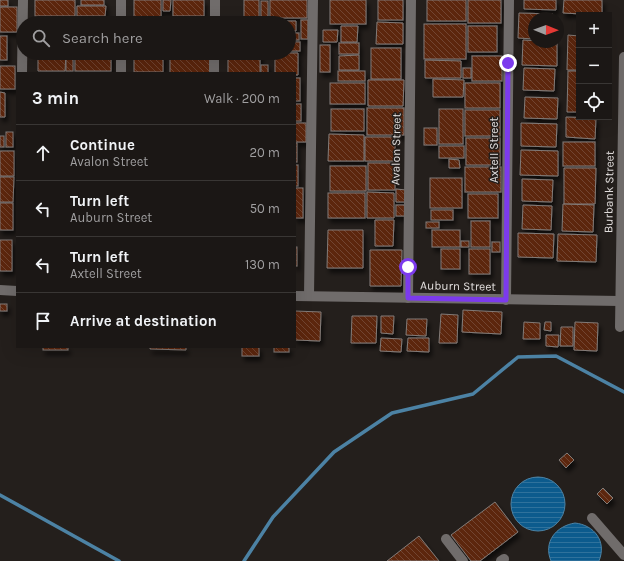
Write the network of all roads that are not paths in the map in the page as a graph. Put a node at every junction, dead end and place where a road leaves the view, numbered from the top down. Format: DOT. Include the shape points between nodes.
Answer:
graph roads {
  1 [pos="23,0"];
  2 [pos="122,0"];
  3 [pos="215,0"];
  4 [pos="313,0"];
  5 [pos="411,0"];
  6 [pos="508,0"];
  7 [pos="23,16"];
  8 [pos="121,16"];
  9 [pos="215,16"];
  10 [pos="624,57"];
  11 [pos="22,60"];
  12 [pos="121,60"];
  13 [pos="214,60"];
  14 [pos="22,72"];
  15 [pos="120,72"];
  16 [pos="214,72"];
  17 [pos="0,290"];
  18 [pos="16,291"];
  19 [pos="296,296"];
  20 [pos="309,296"];
  21 [pos="408,298"];
  22 [pos="506,300"];
  23 [pos="620,302"];
  24 [pos="620,327"];
  25 [pos="592,518"];
  26 [pos="446,539"];
  27 [pos="624,555"];
  28 [pos="464,561"];
  1 -- 7 [label="street"];
  2 -- 8 [label="street"];
  3 -- 9 [label="street"];
  4 -- 20 [label="street"];
  5 -- 21 [label="street, Avalon Street"];
  6 -- 22 [label="street, Axtell Street"];
  10 -- 23 [label="street, Burbank Street"];
  11 -- 14 [label="street"];
  12 -- 15 [label="street"];
  13 -- 16 [label="street"];
  17 -- 18 [label="street"];
  19 -- 20 [label="street, Auburn Street"];
  20 -- 21 [label="street, Auburn Street"];
  21 -- 22 [label="street, Auburn Street"];
  22 -- 23 [label="street, Auburn Street"];
  23 -- 24 [label="street, Burbank Street"];
  25 -- 27 [label="street"];
  26 -- 28 [label="street"];
}
